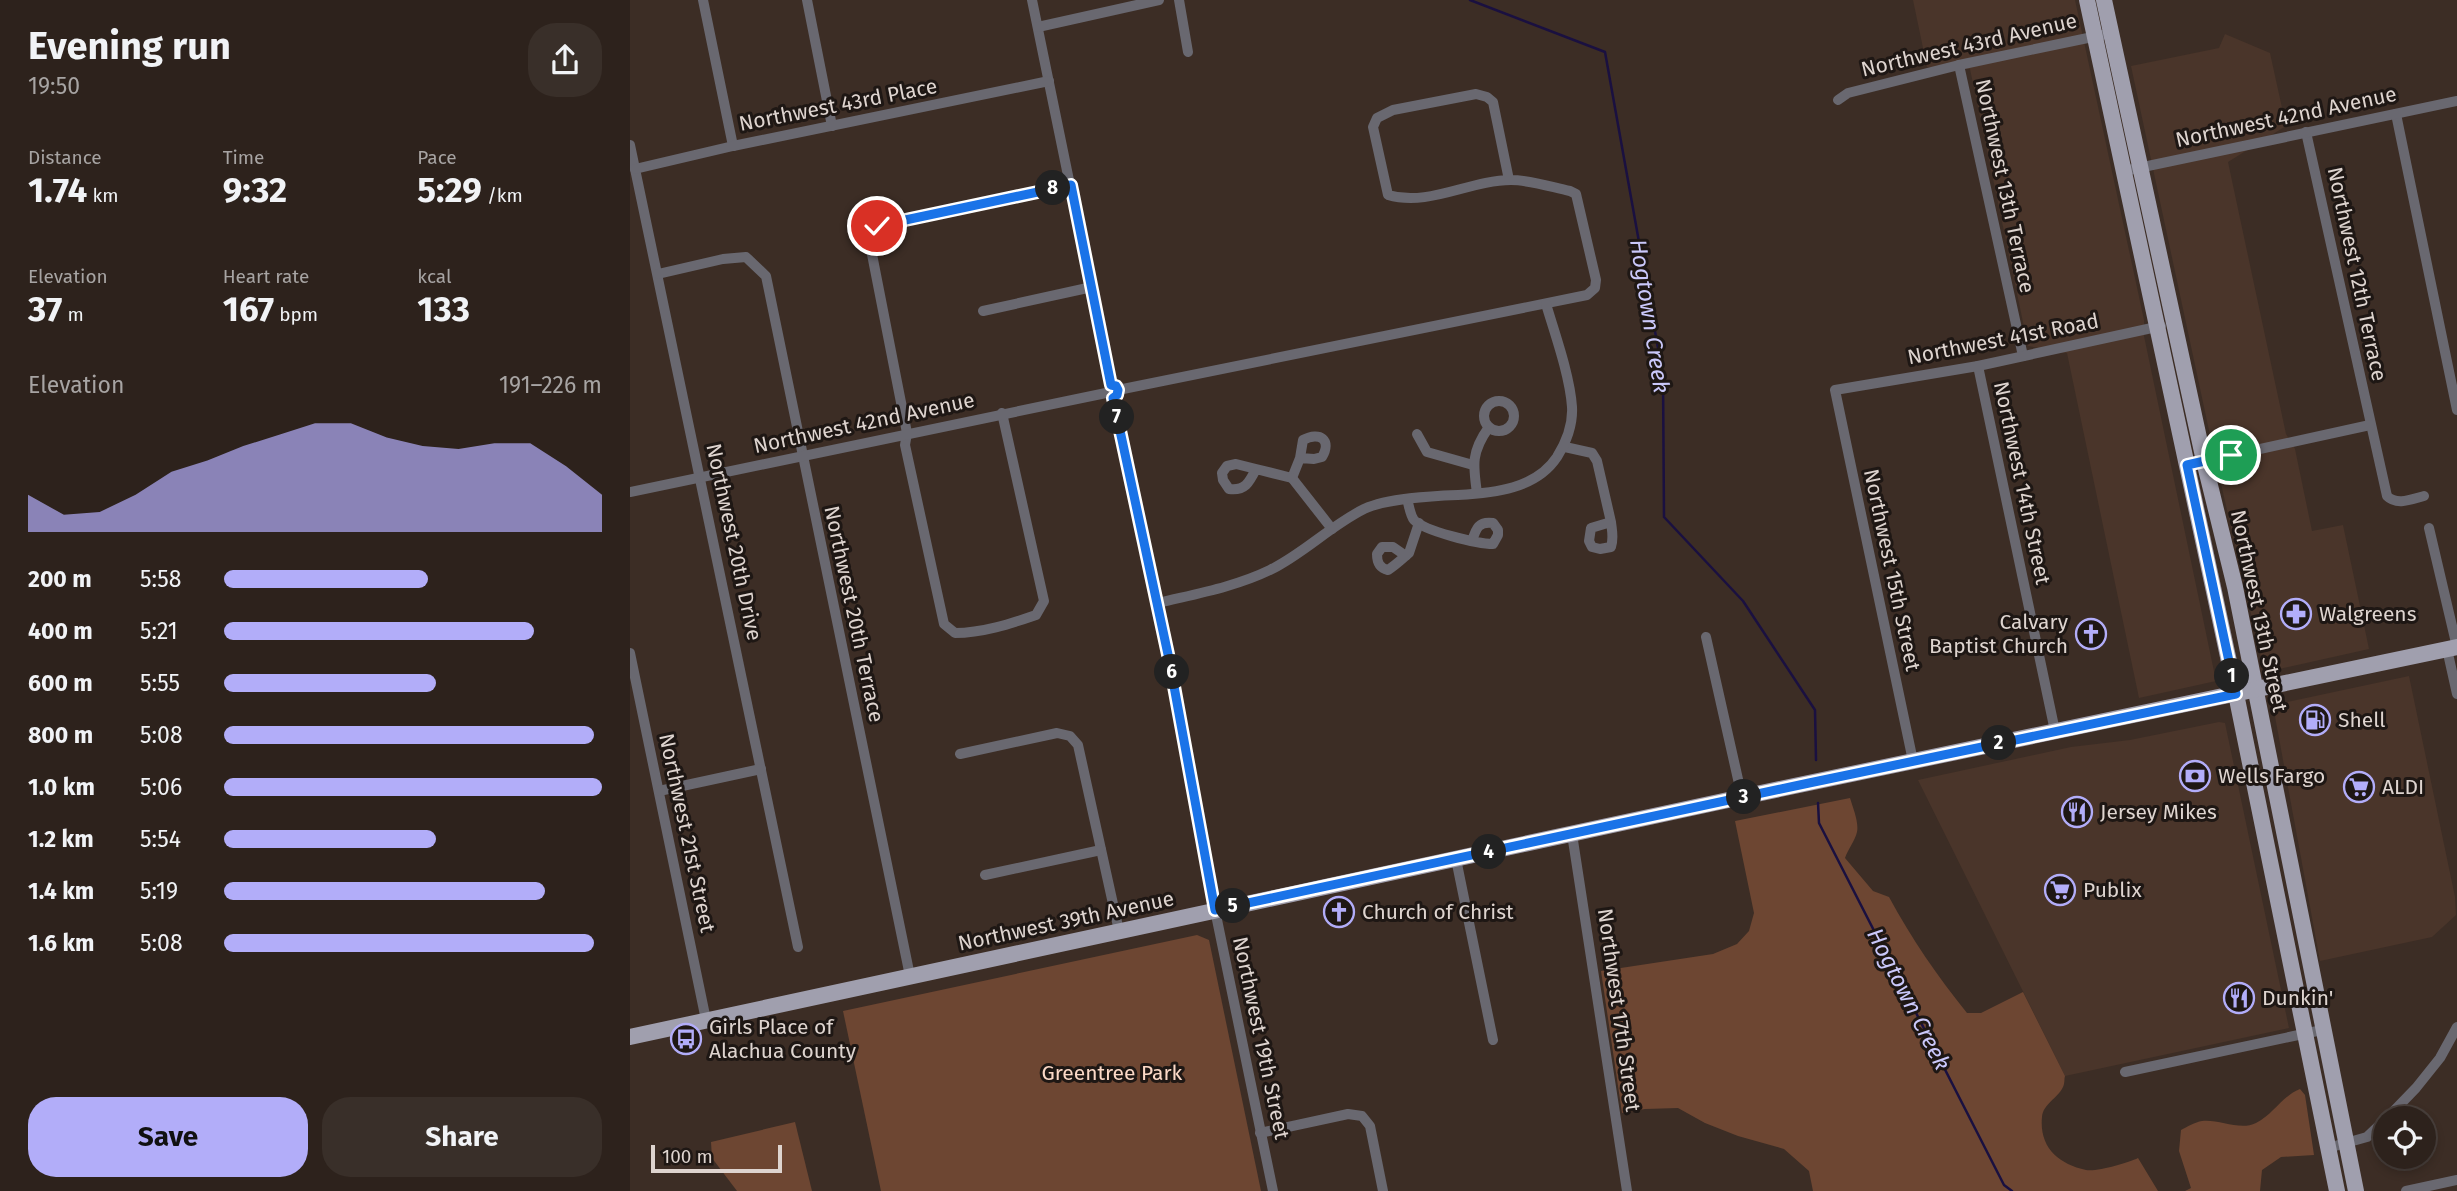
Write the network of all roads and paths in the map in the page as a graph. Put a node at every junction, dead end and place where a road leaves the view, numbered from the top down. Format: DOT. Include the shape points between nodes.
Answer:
graph roads {
  1 [pos="703,0"];
  2 [pos="807,0"];
  3 [pos="1032,0"];
  4 [pos="1159,0"];
  5 [pos="1179,0"];
  6 [pos="2087,0"];
  7 [pos="2104,0"];
  8 [pos="1038,27"];
  9 [pos="2103,35"];
  10 [pos="1188,52"];
  11 [pos="1959,65"];
  12 [pos="1049,81"];
  13 [pos="1838,100"];
  14 [pos="2457,101"];
  15 [pos="2396,114"];
  16 [pos="832,126"];
  17 [pos="2306,132"];
  18 [pos="630,145"];
  19 [pos="733,146"];
  20 [pos="2141,167"];
  21 [pos="635,169"];
  22 [pos="2124,171"];
  23 [pos="1509,180"];
  24 [pos="1071,185"];
  25 [pos="658,274"];
  26 [pos="1092,287"];
  27 [pos="1546,303"];
  28 [pos="984,311"];
  29 [pos="2174,323"];
  30 [pos="2157,327"];
  31 [pos="2023,356"];
  32 [pos="1978,366"];
  33 [pos="2454,373"];
  34 [pos="1838,390"];
  35 [pos="1112,392"];
  36 [pos="2457,410"];
  37 [pos="1002,413"];
  38 [pos="2370,425"];
  39 [pos="1489,427"];
  40 [pos="907,433"];
  41 [pos="1417,434"];
  42 [pos="1564,447"];
  43 [pos="802,456"];
  44 [pos="1300,458"];
  45 [pos="2204,461"];
  46 [pos="1473,465"];
  47 [pos="2187,465"];
  48 [pos="1256,469"];
  49 [pos="701,477"];
  50 [pos="1292,478"];
  51 [pos="630,492"];
  52 [pos="1477,493"];
  53 [pos="2424,496"];
  54 [pos="1407,499"];
  55 [pos="1611,522"];
  56 [pos="1419,523"];
  57 [pos="2429,528"];
  58 [pos="1332,529"];
  59 [pos="1472,541"];
  60 [pos="1406,556"];
  61 [pos="1158,603"];
  62 [pos="1706,637"];
  63 [pos="2454,648"];
  64 [pos="630,653"];
  65 [pos="2255,690"];
  66 [pos="2236,694"];
  67 [pos="2457,694"];
  68 [pos="2055,731"];
  69 [pos="960,754"];
  70 [pos="1913,761"];
  71 [pos="761,769"];
  72 [pos="659,790"];
  73 [pos="1742,797"];
  74 [pos="1572,834"];
  75 [pos="1101,850"];
  76 [pos="1455,859"];
  77 [pos="985,875"];
  78 [pos="1215,910"];
  79 [pos="1119,931"];
  80 [pos="798,947"];
  81 [pos="910,976"];
  82 [pos="706,1020"];
  83 [pos="2457,1027"];
  84 [pos="2322,1030"];
  85 [pos="2305,1034"];
  86 [pos="630,1037"];
  87 [pos="1493,1040"];
  88 [pos="2125,1072"];
  89 [pos="2399,1106"];
  90 [pos="2373,1131"];
  91 [pos="1260,1133"];
  92 [pos="2346,1144"];
  93 [pos="2328,1148"];
  94 [pos="2457,1180"];
  95 [pos="1273,1191"];
  96 [pos="1383,1191"];
  97 [pos="1627,1191"];
  98 [pos="2337,1191"];
  99 [pos="2356,1191"];
  100 [pos="2406,1191"];
  1 -- 19 [label="street"];
  2 -- 16 [label="street"];
  3 -- 8 [label="street, Northwest 19th Street"];
  4 -- 8 [label="street"];
  5 -- 10 [label="street"];
  6 -- 9 [label="main road, Northwest 13th Street"];
  7 -- 9 [label="main road, Northwest 13th Street"];
  8 -- 12 [label="street, Northwest 19th Street"];
  9 -- 11 [label="street, Northwest 43rd Avenue"];
  9 -- 20 [label="main road, Northwest 13th Street"];
  9 -- 22 [label="main road, Northwest 13th Street"];
  11 -- 13 [label="street, Northwest 43rd Avenue" via="1848,93"];
  11 -- 31 [label="street, Northwest 13th Terrace"];
  12 -- 16 [label="street, Northwest 43rd Place"];
  12 -- 24 [label="street, Northwest 19th Street"];
  14 -- 15 [label="street, Northwest 42nd Avenue"];
  15 -- 17 [label="street, Northwest 42nd Avenue"];
  15 -- 33 [label="street"];
  16 -- 19 [label="street, Northwest 43rd Place"];
  17 -- 20 [label="street, Northwest 42nd Avenue"];
  17 -- 38 [label="street, Northwest 12th Terrace"];
  18 -- 21 [label="street, Northwest 20th Drive"];
  19 -- 21 [label="street, Northwest 43rd Place"];
  20 -- 22 [label="street, Northwest 42nd Avenue"];
  20 -- 29 [label="main road, Northwest 13th Street"];
  21 -- 25 [label="street, Northwest 20th Drive"];
  22 -- 30 [label="main road, Northwest 13th Street"];
  23 -- 23 [label="street" via="1493,103 1487,97 1476,94 1392,110 1377,118 1373,127 1388,195 1423,197"];
  23 -- 27 [label="street, Northwest 42nd Avenue" via="1576,194 1595,288 1587,295"];
  24 -- 26 [label="street, Northwest 19th Street"];
  24 -- 40 [label="street" via="883,224 872,231 869,248"];
  25 -- 43 [label="street, Northwest 20th Terrace" via="746,257 766,276"];
  25 -- 49 [label="street, Northwest 20th Drive"];
  26 -- 28 [label="street"];
  26 -- 35 [label="street, Northwest 19th Street"];
  27 -- 35 [label="street, Northwest 42nd Avenue"];
  27 -- 42 [label="street" via="1572,404"];
  29 -- 30 [label="street, Northwest 41st Road"];
  29 -- 45 [label="main road, Northwest 13th Street"];
  30 -- 31 [label="street, Northwest 41st Road"];
  30 -- 47 [label="main road, Northwest 13th Street"];
  31 -- 32 [label="street, Northwest 41st Road"];
  32 -- 34 [label="street, Northwest 41st Road"];
  32 -- 68 [label="street, Northwest 14th Street"];
  33 -- 36 [label="street"];
  34 -- 70 [label="street, Northwest 15th Street" via="1839,413"];
  35 -- 37 [label="street, Northwest 42nd Avenue"];
  35 -- 61 [label="street, Northwest 19th Street"];
  37 -- 40 [label="street, Northwest 42nd Avenue"];
  37 -- 40 [label="street" via="1044,601 1036,615 989,628 955,633 944,624 905,445"];
  38 -- 45 [label="street"];
  38 -- 53 [label="street, Northwest 12th Terrace" via="2387,496 2398,502"];
  39 -- 46 [label="street" via="1479,440"];
  40 -- 43 [label="street, Northwest 42nd Avenue"];
  41 -- 46 [label="street" via="1427,452"];
  42 -- 52 [label="street" via="1540,476 1522,485"];
  42 -- 55 [label="street" via="1592,453"];
  43 -- 49 [label="street, Northwest 42nd Avenue"];
  43 -- 81 [label="street, Northwest 20th Terrace"];
  44 -- 50 [label="street"];
  45 -- 47 [label="street"];
  45 -- 65 [label="main road, Northwest 13th Street"];
  46 -- 52 [label="street"];
  47 -- 66 [label="main road, Northwest 13th Street"];
  48 -- 50 [label="street"];
  49 -- 51 [label="street, Northwest 42nd Avenue"];
  49 -- 71 [label="street, Northwest 20th Drive"];
  50 -- 58 [label="street"];
  52 -- 54 [label="street"];
  54 -- 56 [label="street" via="1413,519"];
  54 -- 58 [label="street" via="1366,508"];
  56 -- 59 [label="street"];
  56 -- 60 [label="street"];
  57 -- 63 [label="street"];
  58 -- 61 [label="street" via="1271,569 1238,583"];
  61 -- 78 [label="street, Northwest 19th Street"];
  62 -- 73 [label="street"];
  63 -- 65 [label="main road, Northwest 39th Avenue"];
  63 -- 67 [label="street"];
  64 -- 72 [label="street, Northwest 21st Street"];
  65 -- 66 [label="main road, Northwest 39th Avenue"];
  65 -- 84 [label="main road, Northwest 13th Street"];
  66 -- 68 [label="main road, Northwest 39th Avenue"];
  66 -- 85 [label="main road, Northwest 13th Street"];
  68 -- 70 [label="main road, Northwest 39th Avenue"];
  69 -- 75 [label="street" via="1057,733 1070,736 1078,745"];
  70 -- 73 [label="main road, Northwest 39th Avenue"];
  71 -- 72 [label="street"];
  71 -- 80 [label="street, Northwest 20th Drive"];
  72 -- 82 [label="street, Northwest 21st Street"];
  73 -- 74 [label="main road, Northwest 39th Avenue"];
  74 -- 76 [label="main road, Northwest 39th Avenue"];
  74 -- 97 [label="street, Northwest 17th Street"];
  75 -- 77 [label="street"];
  75 -- 79 [label="street"];
  76 -- 78 [label="main road, Northwest 39th Avenue"];
  76 -- 87 [label="street"];
  78 -- 79 [label="main road, Northwest 39th Avenue"];
  78 -- 91 [label="street, Northwest 19th Street"];
  79 -- 81 [label="main road, Northwest 39th Avenue"];
  81 -- 82 [label="main road, Northwest 39th Avenue"];
  82 -- 86 [label="main road, Northwest 39th Avenue"];
  83 -- 89 [label="street" via="2440,1058"];
  84 -- 85 [label="street"];
  84 -- 92 [label="main road, Northwest 13th Street"];
  85 -- 88 [label="street"];
  85 -- 93 [label="main road, Northwest 13th Street"];
  90 -- 92 [label="street"];
  91 -- 95 [label="street, Northwest 19th Street"];
  91 -- 96 [label="street" via="1348,1114 1362,1116 1370,1126"];
  92 -- 93 [label="street"];
  92 -- 99 [label="main road, Northwest 13th Street"];
  93 -- 98 [label="main road, Northwest 13th Street"];
  94 -- 100 [label="street"];
}
